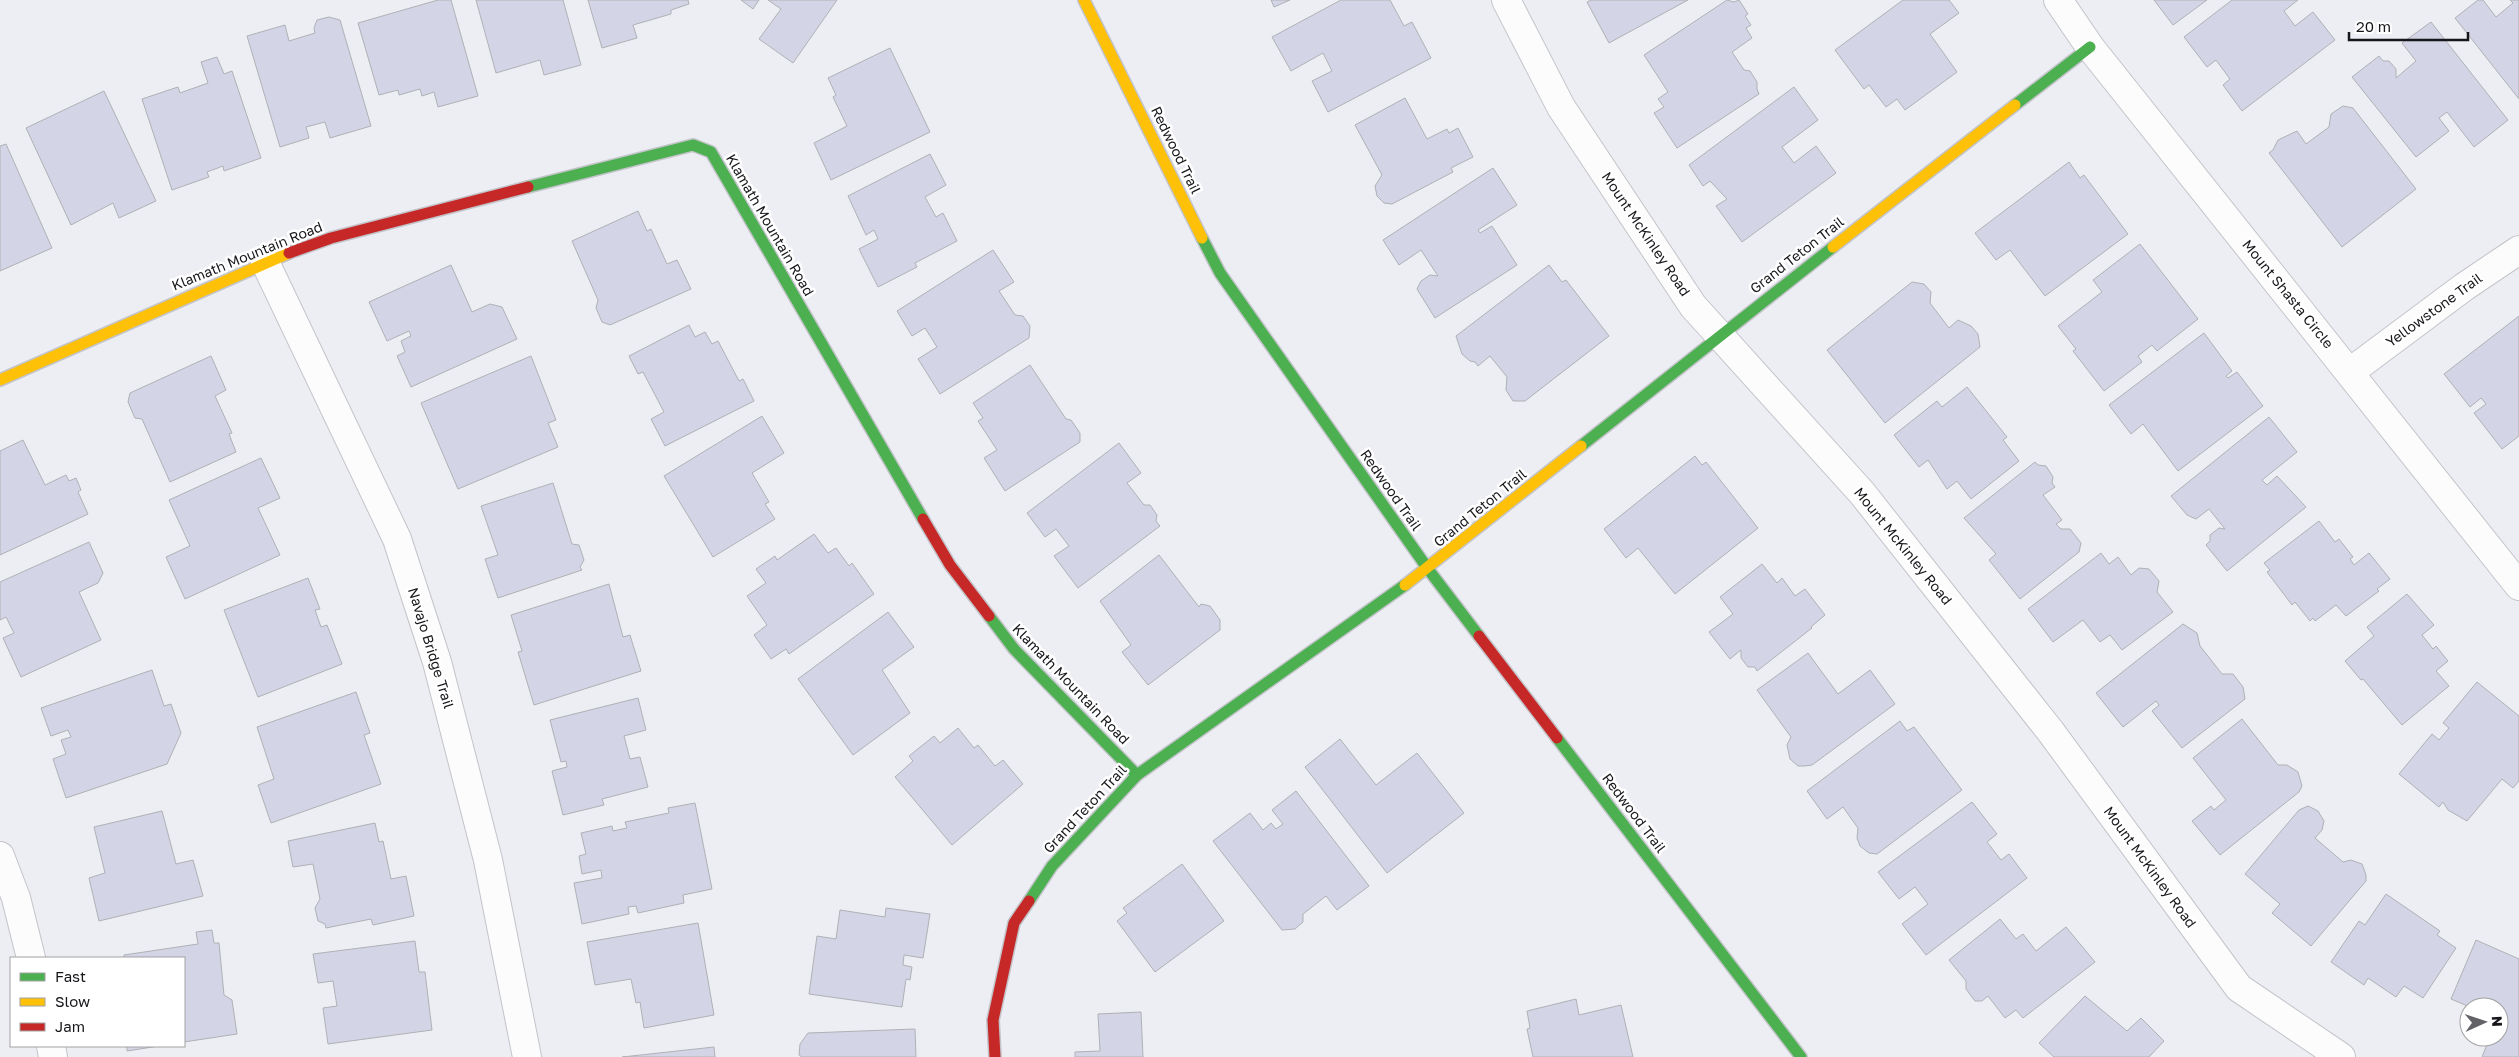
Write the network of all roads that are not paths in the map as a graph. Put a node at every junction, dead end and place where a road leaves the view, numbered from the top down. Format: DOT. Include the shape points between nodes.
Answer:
graph roads {
  1 [pos="1084,0"];
  2 [pos="1506,0"];
  3 [pos="2058,0"];
  4 [pos="2090,47"];
  5 [pos="2519,250"];
  6 [pos="265,262"];
  7 [pos="1719,334"];
  8 [pos="2350,372"];
  9 [pos="0,380"];
  10 [pos="1428,568"];
  11 [pos="2519,586"];
  12 [pos="1137,775"];
  13 [pos="0,856"];
  14 [pos="31,957"];
  15 [pos="527,1057"];
  16 [pos="995,1057"];
  17 [pos="1801,1057"];
  18 [pos="2341,1057"];
  1 -- 10 [label="street, Redwood Trail" via="1220,272"];
  2 -- 7 [label="street, Mount McKinley Road" via="1561,107 1693,306"];
  3 -- 4 [label="street, Mount Shasta Circle"];
  4 -- 7 [label="street, Grand Teton Trail"];
  4 -- 8 [label="street, Mount Shasta Circle"];
  5 -- 8 [label="street, Yellowstone Trail"];
  6 -- 9 [label="street, Klamath Mountain Road"];
  6 -- 12 [label="street, Klamath Mountain Road" via="331,238 693,145 711,152 950,565 1014,649"];
  6 -- 15 [label="street, Navajo Bridge Trail" via="397,540 437,662 488,860"];
  7 -- 10 [label="street, Grand Teton Trail"];
  7 -- 18 [label="street, Mount McKinley Road" via="1862,493 2051,732 2239,988"];
  8 -- 11 [label="street, Mount Shasta Circle"];
  10 -- 12 [label="street, Grand Teton Trail"];
  10 -- 17 [label="street, Redwood Trail"];
  12 -- 16 [label="street, Grand Teton Trail" via="1052,866 1014,923 993,1020"];
  13 -- 14 [label="street" via="16,898"];
}
